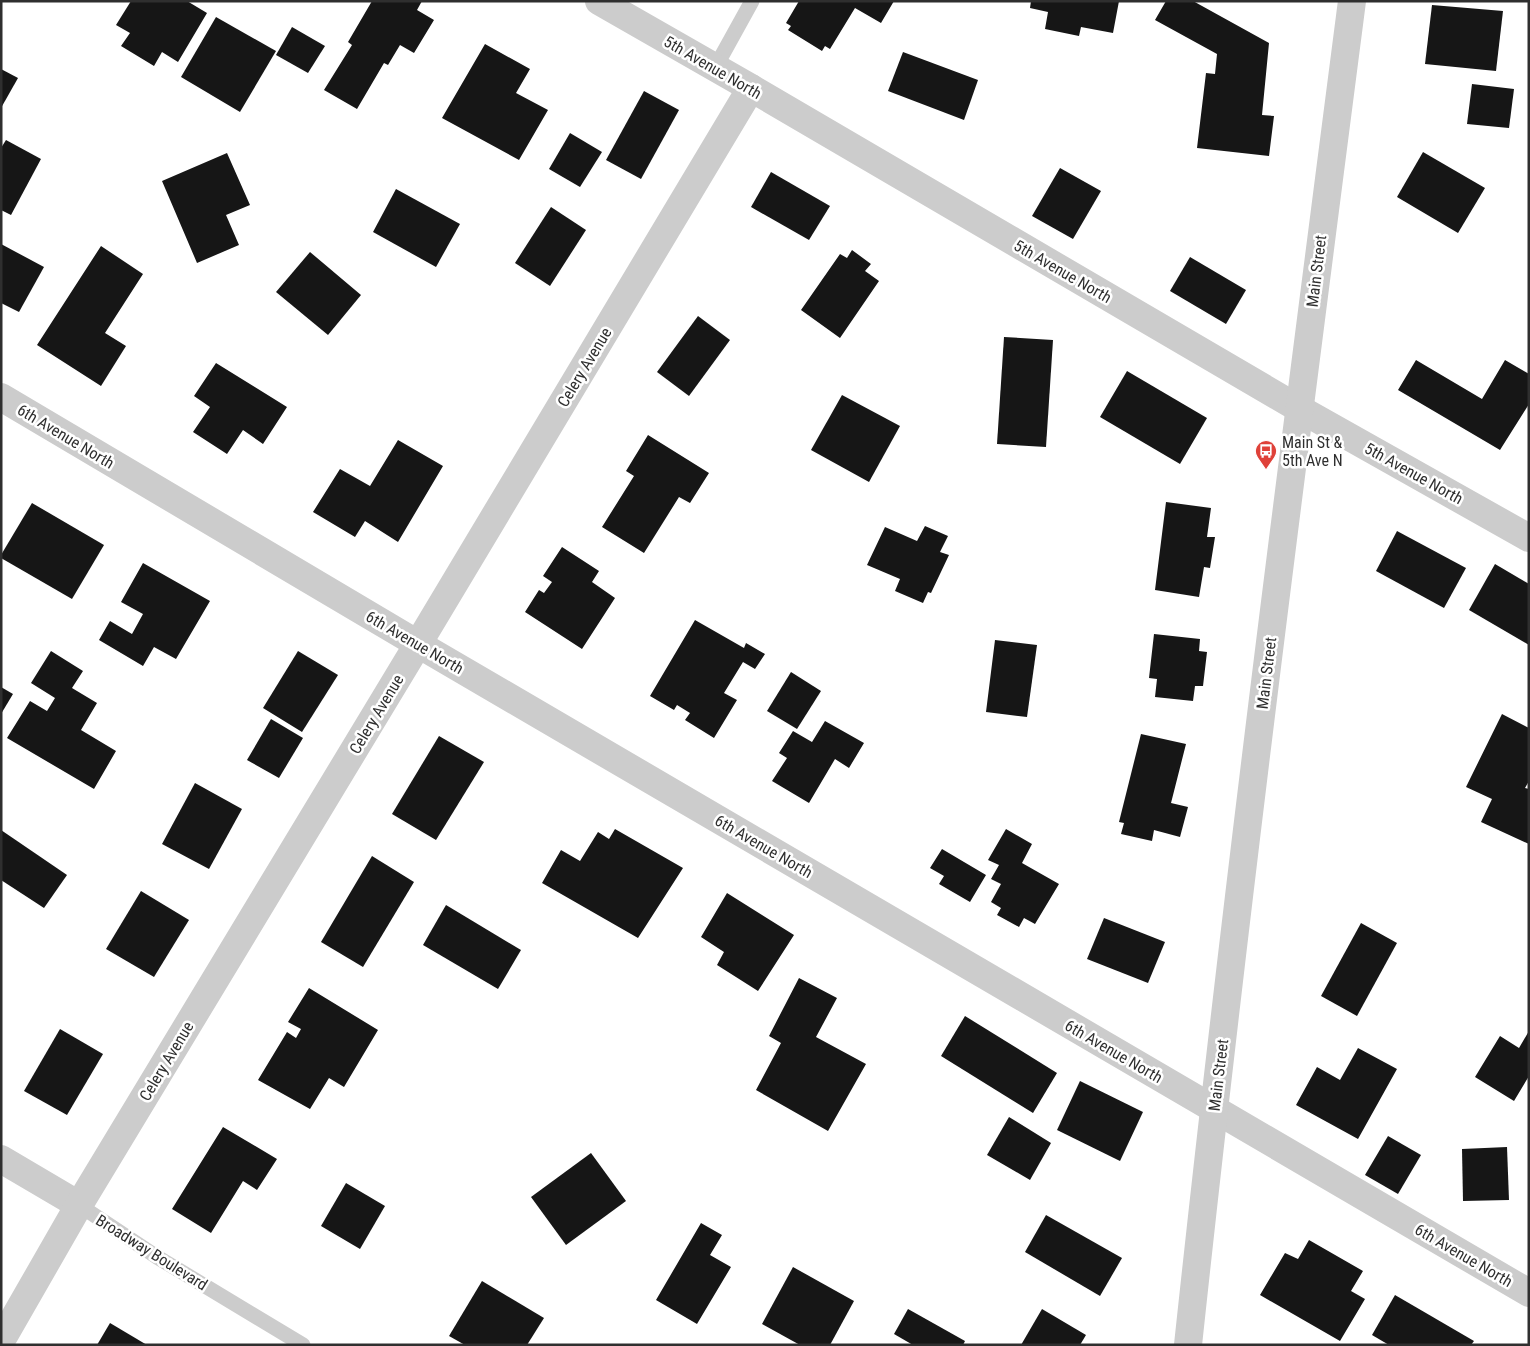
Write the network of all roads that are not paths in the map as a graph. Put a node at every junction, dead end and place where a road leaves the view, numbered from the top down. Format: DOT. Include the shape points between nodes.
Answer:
graph roads {
  1 [pos="598,1"];
  2 [pos="752,1"];
  3 [pos="1352,1"];
  4 [pos="715,68"];
  5 [pos="751,88"];
  6 [pos="1,398"];
  7 [pos="1298,408"];
  8 [pos="1529,538"];
  9 [pos="418,644"];
  10 [pos="1213,1109"];
  11 [pos="1,1159"];
  12 [pos="79,1205"];
  13 [pos="1529,1293"];
  14 [pos="1,1341"];
  15 [pos="303,1345"];
  16 [pos="1188,1345"];
  1 -- 4 [label="street, 5th Avenue North"];
  2 -- 4 [label="lane"];
  3 -- 7 [label="street, Main Street"];
  4 -- 5 [label="street, 5th Avenue North"];
  5 -- 7 [label="street, 5th Avenue North"];
  5 -- 9 [label="street, Celery Avenue"];
  6 -- 9 [label="street, 6th Avenue North"];
  7 -- 8 [label="street, 5th Avenue North"];
  7 -- 10 [label="street, Main Street"];
  9 -- 10 [label="street, 6th Avenue North"];
  9 -- 12 [label="street, Celery Avenue"];
  10 -- 13 [label="street, 6th Avenue North"];
  10 -- 16 [label="street, Main Street"];
  11 -- 12 [label="street, Broadway Boulevard"];
  12 -- 14 [label="street, Celery Avenue"];
  12 -- 15 [label="lane, Broadway Boulevard" via="157,1257"];
}
